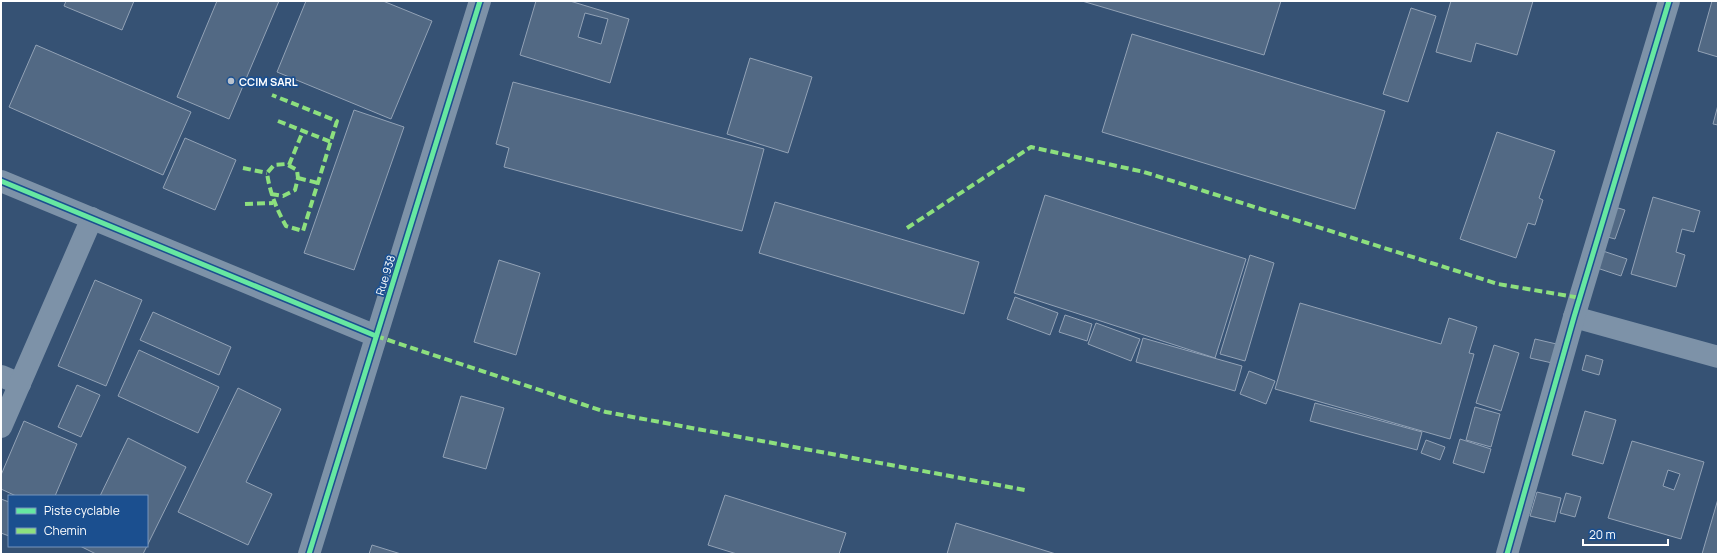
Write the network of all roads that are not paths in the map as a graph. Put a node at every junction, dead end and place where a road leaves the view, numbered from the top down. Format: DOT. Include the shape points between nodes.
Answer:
graph roads {
  1 [pos="480,1"];
  2 [pos="1669,1"];
  3 [pos="1,181"];
  4 [pos="92,218"];
  5 [pos="1574,317"];
  6 [pos="376,336"];
  7 [pos="1718,357"];
  8 [pos="10,380"];
  9 [pos="1,428"];
  10 [pos="309,554"];
  11 [pos="1507,554"];
  1 -- 6 [label="street, Rue 938"];
  2 -- 5 [label="street"];
  3 -- 4 [label="street"];
  4 -- 6 [label="street"];
  4 -- 8 [label="street"];
  5 -- 7 [label="street"];
  5 -- 11 [label="street"];
  6 -- 10 [label="street, Rue 938"];
  8 -- 9 [label="street"];
}
